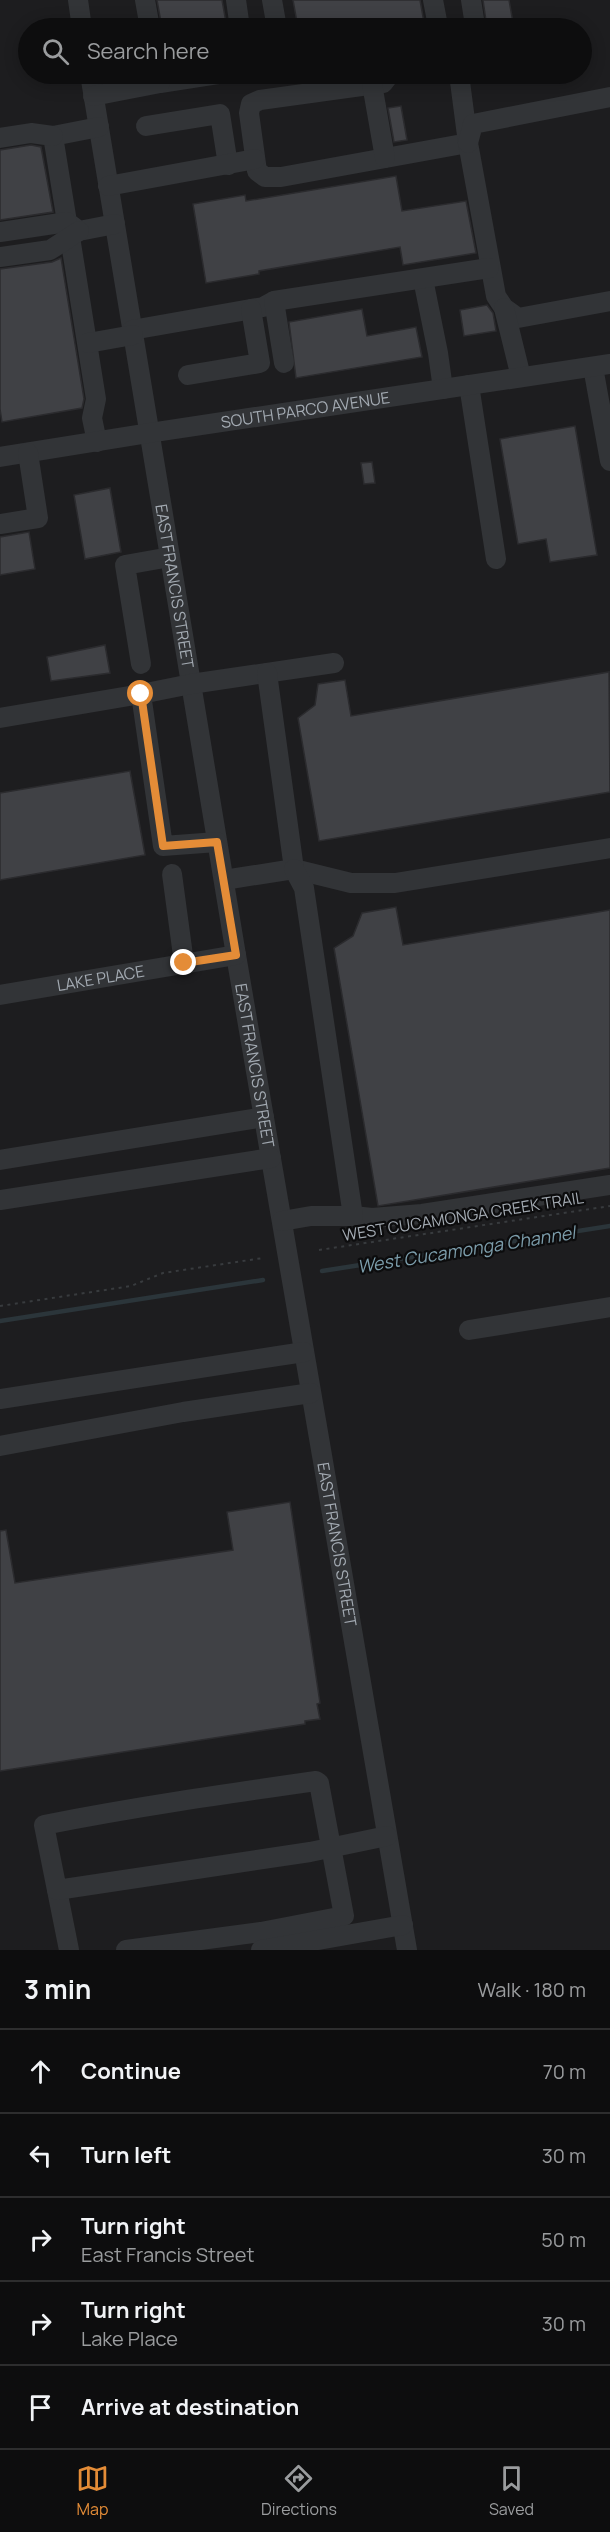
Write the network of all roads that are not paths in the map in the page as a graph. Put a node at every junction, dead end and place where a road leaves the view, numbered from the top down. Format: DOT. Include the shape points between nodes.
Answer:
graph roads {
  1 [pos="78,0"];
  2 [pos="145,0"];
  3 [pos="236,0"];
  4 [pos="272,0"];
  5 [pos="433,0"];
  6 [pos="471,0"];
  7 [pos="81,18"];
  8 [pos="148,18"];
  9 [pos="239,18"];
  10 [pos="275,18"];
  11 [pos="436,18"];
  12 [pos="474,18"];
  13 [pos="91,84"];
  14 [pos="137,84"];
  15 [pos="372,84"];
  16 [pos="460,84"];
  17 [pos="93,96"];
  18 [pos="610,97"];
  19 [pos="146,126"];
  20 [pos="99,127"];
  21 [pos="53,136"];
  22 [pos="0,138"];
  23 [pos="468,143"];
  24 [pos="385,158"];
  25 [pos="255,159"];
  26 [pos="228,165"];
  27 [pos="108,186"];
  28 [pos="115,224"];
  29 [pos="72,230"];
  30 [pos="0,232"];
  31 [pos="0,257"];
  32 [pos="489,268"];
  33 [pos="423,279"];
  34 [pos="274,301"];
  35 [pos="610,301"];
  36 [pos="504,308"];
  37 [pos="251,309"];
  38 [pos="133,332"];
  39 [pos="88,344"];
  40 [pos="284,363"];
  41 [pos="601,365"];
  42 [pos="188,375"];
  43 [pos="521,377"];
  44 [pos="469,385"];
  45 [pos="442,389"];
  46 [pos="149,433"];
  47 [pos="97,441"];
  48 [pos="28,453"];
  49 [pos="0,458"];
  50 [pos="610,461"];
  51 [pos="0,524"];
  52 [pos="170,557"];
  53 [pos="496,559"];
  54 [pos="334,663"];
  55 [pos="141,664"];
  56 [pos="267,673"];
  57 [pos="191,684"];
  58 [pos="141,694"];
  59 [pos="0,718"];
  60 [pos="217,842"];
  61 [pos="610,848"];
  62 [pos="294,869"];
  63 [pos="172,874"];
  64 [pos="224,880"];
  65 [pos="236,955"];
  66 [pos="184,963"];
  67 [pos="0,995"];
  68 [pos="264,1118"];
  69 [pos="271,1158"];
  70 [pos="0,1160"];
  71 [pos="610,1185"];
  72 [pos="0,1200"];
  73 [pos="352,1216"];
  74 [pos="282,1221"];
  75 [pos="610,1307"];
  76 [pos="469,1330"];
  77 [pos="304,1352"];
  78 [pos="311,1393"];
  79 [pos="0,1399"];
  80 [pos="0,1446"];
  81 [pos="387,1836"];
  82 [pos="330,1848"];
  83 [pos="57,1890"];
  84 [pos="403,1925"];
  85 [pos="350,1942"];
  86 [pos="69,1950"];
  87 [pos="126,1950"];
  88 [pos="261,1950"];
  89 [pos="407,1950"];
  1 -- 7 [label="street"];
  2 -- 8 [label="street"];
  3 -- 9 [label="street"];
  4 -- 10 [label="street"];
  5 -- 11 [label="street"];
  6 -- 12 [label="street"];
  13 -- 17 [label="street, EAST FRANCIS STREET"];
  14 -- 17 [label="street"];
  15 -- 24 [label="street"];
  15 -- 25 [label="street" via="260,99 251,104"];
  16 -- 23 [label="street"];
  17 -- 20 [label="street, EAST FRANCIS STREET"];
  18 -- 23 [label="street" via="473,124"];
  19 -- 26 [label="street" via="220,114"];
  20 -- 21 [label="street"];
  20 -- 27 [label="street, EAST FRANCIS STREET"];
  21 -- 22 [label="street" via="31,133"];
  21 -- 29 [label="street"];
  23 -- 24 [label="street"];
  23 -- 32 [label="street"];
  24 -- 25 [label="street" via="281,177 265,177 257,171"];
  25 -- 26 [label="street"];
  26 -- 27 [label="street"];
  27 -- 28 [label="street, EAST FRANCIS STREET"];
  28 -- 29 [label="street"];
  28 -- 38 [label="street, EAST FRANCIS STREET"];
  29 -- 30 [label="street"];
  29 -- 31 [label="street" via="50,250"];
  29 -- 39 [label="street"];
  32 -- 33 [label="street"];
  32 -- 36 [label="street" via="496,296"];
  33 -- 34 [label="street"];
  33 -- 45 [label="street"];
  34 -- 37 [label="street"];
  34 -- 40 [label="street"];
  35 -- 36 [label="street" via="518,318"];
  36 -- 43 [label="street"];
  37 -- 38 [label="street"];
  37 -- 42 [label="street" via="260,363"];
  38 -- 39 [label="street"];
  38 -- 46 [label="street, EAST FRANCIS STREET"];
  39 -- 47 [label="street"];
  41 -- 43 [label="street, SOUTH PARCO AVENUE"];
  41 -- 50 [label="street"];
  43 -- 44 [label="street, SOUTH PARCO AVENUE"];
  44 -- 45 [label="street, SOUTH PARCO AVENUE"];
  44 -- 53 [label="street"];
  45 -- 46 [label="street, SOUTH PARCO AVENUE"];
  46 -- 47 [label="street, SOUTH PARCO AVENUE"];
  46 -- 52 [label="street, EAST FRANCIS STREET"];
  47 -- 48 [label="street, SOUTH PARCO AVENUE"];
  48 -- 49 [label="street, SOUTH PARCO AVENUE"];
  48 -- 51 [label="street" via="38,518"];
  52 -- 55 [label="street" via="125,565"];
  52 -- 57 [label="street, EAST FRANCIS STREET"];
  54 -- 56 [label="street"];
  56 -- 57 [label="street"];
  56 -- 62 [label="street"];
  57 -- 58 [label="street"];
  57 -- 60 [label="street, EAST FRANCIS STREET"];
  58 -- 59 [label="street"];
  58 -- 60 [label="street" via="163,846"];
  60 -- 64 [label="street, EAST FRANCIS STREET"];
  61 -- 62 [label="street" via="395,883 351,883"];
  62 -- 64 [label="street"];
  62 -- 73 [label="street" via="304,888"];
  63 -- 66 [label="street"];
  64 -- 65 [label="street, EAST FRANCIS STREET"];
  65 -- 66 [label="street, LAKE PLACE"];
  65 -- 68 [label="street, EAST FRANCIS STREET"];
  66 -- 67 [label="street, LAKE PLACE"];
  68 -- 69 [label="street, EAST FRANCIS STREET"];
  68 -- 70 [label="street"];
  69 -- 72 [label="street"];
  69 -- 74 [label="street, EAST FRANCIS STREET"];
  71 -- 73 [label="street" via="422,1214"];
  73 -- 74 [label="street"];
  74 -- 77 [label="street, EAST FRANCIS STREET"];
  75 -- 76 [label="street"];
  77 -- 78 [label="street, EAST FRANCIS STREET"];
  77 -- 79 [label="street"];
  78 -- 80 [label="street"];
  78 -- 81 [label="street, EAST FRANCIS STREET"];
  81 -- 82 [label="street"];
  81 -- 84 [label="street, EAST FRANCIS STREET"];
  82 -- 83 [label="street"];
  82 -- 83 [label="street" via="316,1781 112,1811 44,1825"];
  82 -- 87 [label="street" via="344,1916 261,1932"];
  83 -- 86 [label="street"];
  84 -- 85 [label="street"];
  84 -- 89 [label="street, EAST FRANCIS STREET"];
  85 -- 88 [label="street"];
}
